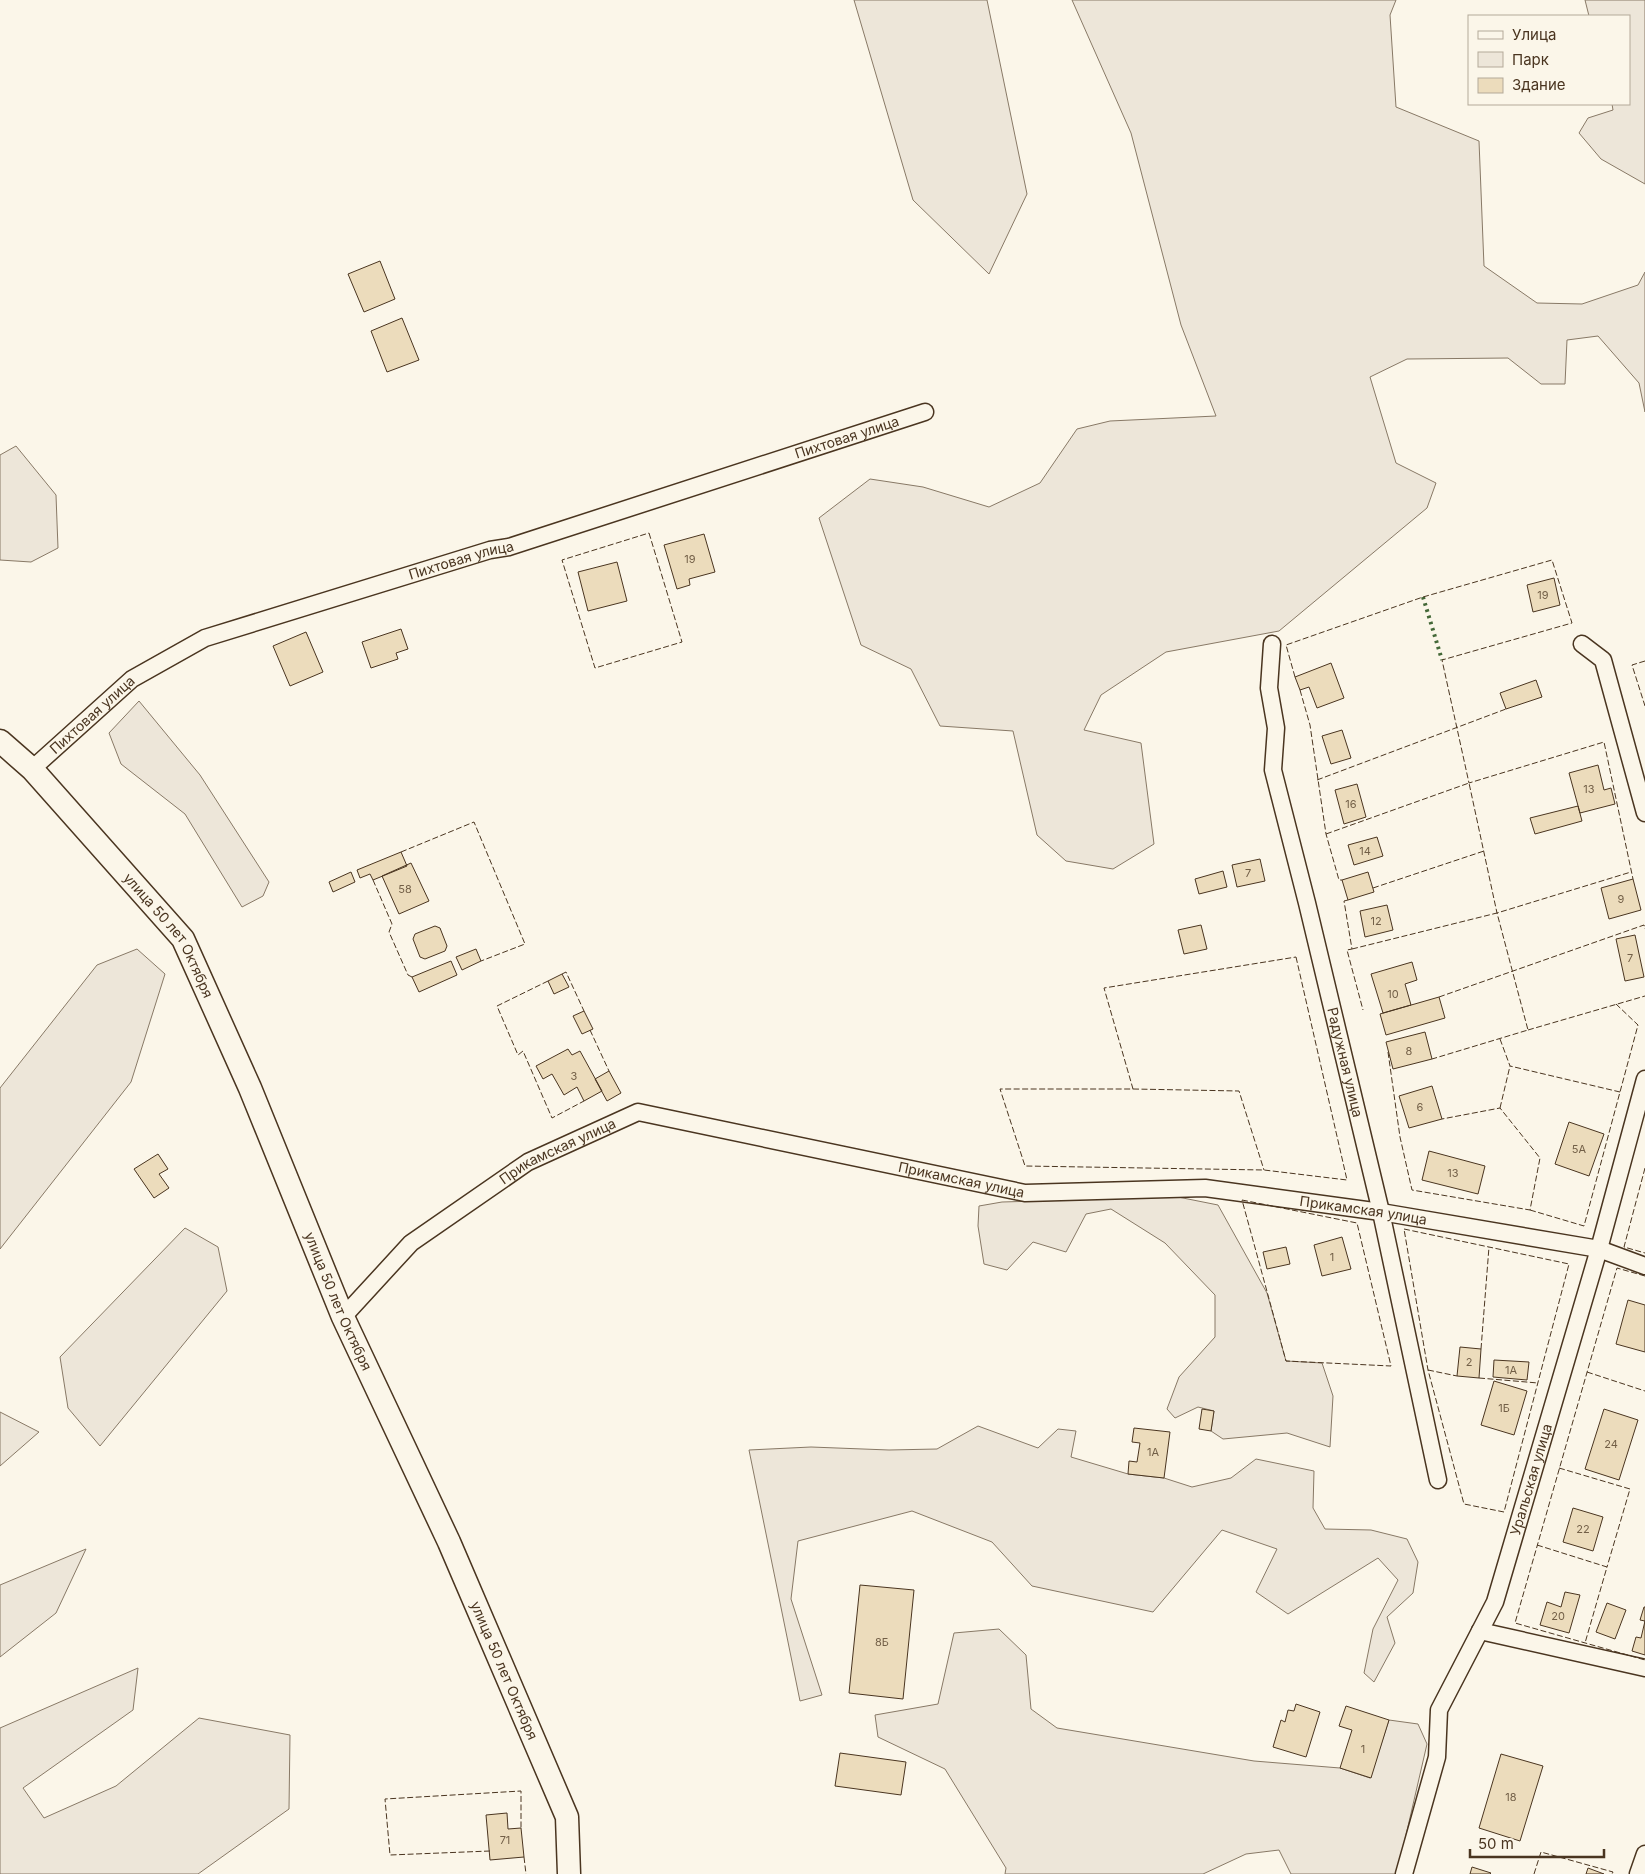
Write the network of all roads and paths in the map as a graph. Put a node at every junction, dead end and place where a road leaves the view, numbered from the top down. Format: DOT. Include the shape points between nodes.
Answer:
graph roads {
  1 [pos="925,412"];
  2 [pos="1272,644"];
  3 [pos="1582,644"];
  4 [pos="0,742"];
  5 [pos="32,769"];
  6 [pos="1645,813"];
  7 [pos="1645,1079"];
  8 [pos="1381,1212"];
  9 [pos="1599,1249"];
  10 [pos="1645,1266"];
  11 [pos="343,1317"];
  12 [pos="1438,1480"];
  13 [pos="1480,1631"];
  14 [pos="1645,1668"];
  15 [pos="1645,1854"];
  16 [pos="569,1874"];
  17 [pos="1404,1874"];
  18 [pos="1638,1874"];
  1 -- 5 [label="street, Пихтовая улица" via="509,547 490,550 205,638 132,679"];
  2 -- 8 [label="street, Радужная улица" via="1269,688 1276,728 1273,770"];
  3 -- 6 [label="street" via="1603,660"];
  4 -- 5 [label="main road, улица 50 лет Октября"];
  5 -- 11 [label="main road, улица 50 лет Октября" via="183,939 250,1088"];
  7 -- 9 [label="street, Уральская улица"];
  8 -- 9 [label="street, Прикамская улица"];
  8 -- 11 [label="street, Прикамская улица" via="1205,1188 1025,1194 638,1112 528,1162 411,1243"];
  8 -- 12 [label="street, Радужная улица"];
  9 -- 10 [label="street, Прикамская улица"];
  9 -- 13 [label="street, Уральская улица" via="1495,1602"];
  11 -- 16 [label="main road, улица 50 лет Октября" via="449,1542 567,1817"];
  13 -- 14 [label="street"];
  13 -- 17 [label="street, Уральская улица" via="1439,1710 1437,1757"];
  15 -- 18 [label="street"];
}
